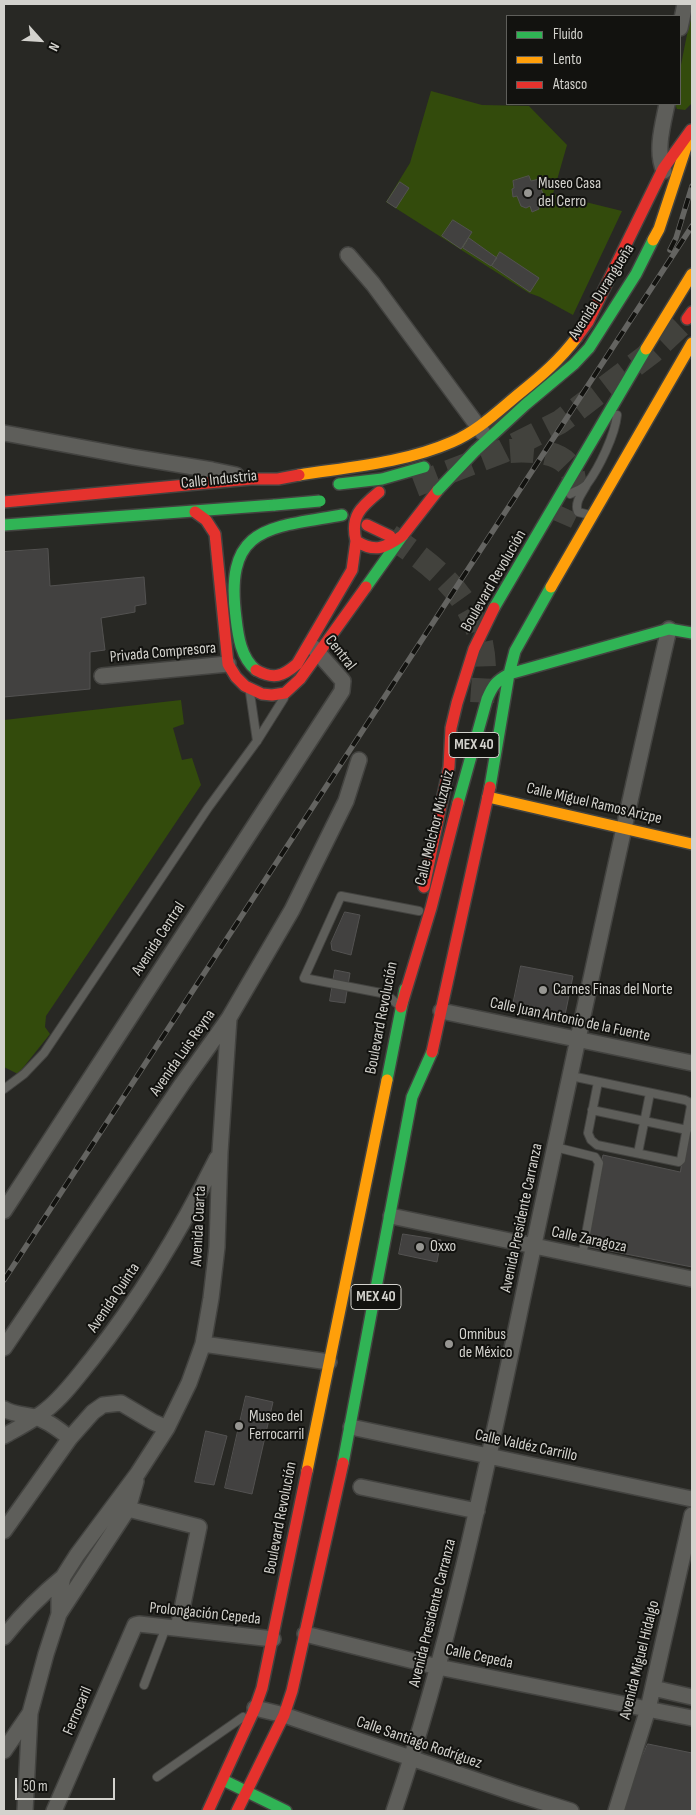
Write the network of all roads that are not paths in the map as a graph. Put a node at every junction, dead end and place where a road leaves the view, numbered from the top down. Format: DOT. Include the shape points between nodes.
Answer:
graph roads {
  1 [pos="685,4"];
  2 [pos="681,23"];
  3 [pos="666,105"];
  4 [pos="692,129"];
  5 [pos="663,170"];
  6 [pos="674,184"];
  7 [pos="348,255"];
  8 [pos="692,274"];
  9 [pos="692,343"];
  10 [pos="617,401"];
  11 [pos="646,421"];
  12 [pos="632,430"];
  13 [pos="4,433"];
  14 [pos="483,433"];
  15 [pos="435,463"];
  16 [pos="251,479"];
  17 [pos="602,481"];
  18 [pos="329,485"];
  19 [pos="586,486"];
  20 [pos="273,490"];
  21 [pos="360,495"];
  22 [pos="560,499"];
  23 [pos="194,500"];
  24 [pos="325,500"];
  25 [pos="602,500"];
  26 [pos="4,502"];
  27 [pos="167,502"];
  28 [pos="64,508"];
  29 [pos="4,511"];
  30 [pos="195,512"];
  31 [pos="592,516"];
  32 [pos="4,525"];
  33 [pos="367,525"];
  34 [pos="403,535"];
  35 [pos="390,536"];
  36 [pos="356,541"];
  37 [pos="669,629"];
  38 [pos="692,633"];
  39 [pos="314,647"];
  40 [pos="228,664"];
  41 [pos="509,674"];
  42 [pos="102,676"];
  43 [pos="344,686"];
  44 [pos="249,691"];
  45 [pos="288,692"];
  46 [pos="462,734"];
  47 [pos="257,741"];
  48 [pos="358,760"];
  49 [pos="449,767"];
  50 [pos="488,797"];
  51 [pos="623,828"];
  52 [pos="692,844"];
  53 [pos="419,911"];
  54 [pos="401,1007"];
  55 [pos="441,1011"];
  56 [pos="229,1018"];
  57 [pos="425,1029"];
  58 [pos="579,1040"];
  59 [pos="692,1063"];
  60 [pos="571,1076"];
  61 [pos="598,1082"];
  62 [pos="4,1090"];
  63 [pos="650,1094"];
  64 [pos="412,1097"];
  65 [pos="592,1110"];
  66 [pos="644,1122"];
  67 [pos="687,1130"];
  68 [pos="556,1147"];
  69 [pos="220,1152"];
  70 [pos="638,1153"];
  71 [pos="4,1211"];
  72 [pos="391,1216"];
  73 [pos="534,1246"];
  74 [pos="582,1256"];
  75 [pos="692,1279"];
  76 [pos="203,1344"];
  77 [pos="4,1348"];
  78 [pos="329,1362"];
  79 [pos="4,1409"];
  80 [pos="36,1417"];
  81 [pos="352,1427"];
  82 [pos="167,1428"];
  83 [pos="4,1436"];
  84 [pos="70,1438"];
  85 [pos="490,1456"];
  86 [pos="138,1473"];
  87 [pos="361,1487"];
  88 [pos="692,1499"];
  89 [pos="128,1509"];
  90 [pos="476,1511"];
  91 [pos="692,1515"];
  92 [pos="4,1531"];
  93 [pos="64,1577"];
  94 [pos="59,1614"];
  95 [pos="135,1625"];
  96 [pos="172,1628"];
  97 [pos="305,1634"];
  98 [pos="4,1637"];
  99 [pos="273,1638"];
  100 [pos="438,1666"];
  101 [pos="144,1685"];
  102 [pos="653,1688"];
  103 [pos="692,1697"];
  104 [pos="255,1708"];
  105 [pos="648,1710"];
  106 [pos="30,1713"];
  107 [pos="284,1714"];
  108 [pos="692,1718"];
  109 [pos="4,1751"];
  110 [pos="412,1759"];
  111 [pos="157,1777"];
  112 [pos="223,1780"];
  113 [pos="246,1791"];
  114 [pos="27,1810"];
  115 [pos="54,1811"];
  116 [pos="208,1811"];
  117 [pos="237,1811"];
  118 [pos="286,1811"];
  119 [pos="394,1811"];
  120 [pos="571,1811"];
  121 [pos="616,1811"];
  1 -- 2 [label="street"];
  3 -- 5 [label="street" via="660,141"];
  4 -- 5 [label="main road"];
  4 -- 6 [label="main road, Avenida Durangueña"];
  5 -- 6 [label="street"];
  5 -- 14 [label="main road" via="588,322 566,352"];
  6 -- 14 [label="main road, Avenida Durangueña" via="659,229 636,274 589,348 574,364"];
  7 -- 14 [label="street"];
  8 -- 10 [label="main road, Boulevard Revolución" via="648,357"];
  9 -- 11 [label="main road" via="674,364"];
  10 -- 19 [label="lane" via="615,430"];
  10 -- 22 [label="main road, Boulevard Revolución"];
  11 -- 12 [label="lane"];
  11 -- 25 [label="main road"];
  13 -- 16 [label="street"];
  14 -- 16 [label="main road" via="422,453 368,464 278,479"];
  14 -- 34 [label="main road, bridge" via="475,450"];
  15 -- 18 [label="main road" via="382,479"];
  16 -- 26 [label="main road"];
  17 -- 25 [label="lane"];
  19 -- 22 [label="lane"];
  19 -- 31 [label="lane" via="576,508 578,512"];
  20 -- 39 [label="main road, Calle Industria" via="291,490 345,516 272,528 260,535 243,553 237,563 233,585 242,650 248,663 266,675 285,674"];
  21 -- 36 [label="main road" via="384,491 361,507 353,534"];
  22 -- 49 [label="main road, Boulevard Revolución" via="474,648 451,728"];
  23 -- 27 [label="main road, Calle Industria"];
  24 -- 30 [label="main road, Calle Industria, bridge"];
  25 -- 31 [label="main road"];
  28 -- 29 [label="main road"];
  30 -- 32 [label="main road, Calle Industria"];
  30 -- 40 [label="main road" via="206,520 215,534"];
  31 -- 41 [label="main road" via="524,632"];
  33 -- 35 [label="main road"];
  34 -- 36 [label="main road" via="379,549 371,549"];
  34 -- 39 [label="main road"];
  36 -- 39 [label="main road" via="352,570"];
  37 -- 38 [label="main road, Calle Melchor Múzquiz / MEX 40"];
  37 -- 41 [label="main road, Calle Melchor Múzquiz / MEX 40"];
  37 -- 51 [label="street, Avenida Presidente Carranza"];
  39 -- 43 [label="street, Central"];
  39 -- 45 [label="main road" via="300,679"];
  40 -- 42 [label="street, Privada Compresora"];
  40 -- 44 [label="main road"];
  41 -- 50 [label="main road, MEX 40"];
  41 -- 54 [label="main road, Calle Melchor Múzquiz / MEX 40" via="498,680 487,699"];
  43 -- 71 [label="street, Avenida Central"];
  44 -- 45 [label="main road" via="261,695"];
  44 -- 47 [label="lane"];
  45 -- 47 [label="lane"];
  46 -- 49 [label="main road"];
  47 -- 62 [label="lane" via="44,1053"];
  48 -- 56 [label="street, Avenida Luis Reyna" via="346,800 292,910"];
  49 -- 53 [label="main road, Boulevard Revolución"];
  50 -- 51 [label="main road, Calle Miguel Ramos Arizpe"];
  50 -- 55 [label="main road, MEX 40"];
  51 -- 52 [label="main road, Calle Miguel Ramos Arizpe"];
  51 -- 58 [label="street, Avenida Presidente Carranza"];
  53 -- 54 [label="main road, Boulevard Revolución"];
  53 -- 54 [label="lane" via="341,896 304,978 386,994"];
  54 -- 78 [label="main road, Boulevard Revolución / MEX 40"];
  55 -- 58 [label="street, Calle Juan Antonio de la Fuente"];
  55 -- 64 [label="main road, MEX 40" via="432,1051"];
  56 -- 69 [label="street, Avenida Cuarta"];
  56 -- 77 [label="street, Avenida Luis Reyna"];
  57 -- 64 [label="main road"];
  58 -- 59 [label="street, Calle Juan Antonio de la Fuente"];
  58 -- 60 [label="street, Avenida Presidente Carranza"];
  60 -- 61 [label="lane"];
  60 -- 68 [label="street, Avenida Presidente Carranza"];
  61 -- 63 [label="lane"];
  61 -- 65 [label="lane"];
  63 -- 66 [label="lane"];
  63 -- 67 [label="lane" via="689,1102"];
  64 -- 72 [label="main road, MEX 40"];
  65 -- 66 [label="lane"];
  65 -- 70 [label="lane" via="588,1133 591,1140 597,1145"];
  66 -- 67 [label="lane"];
  66 -- 70 [label="lane"];
  67 -- 70 [label="lane" via="678,1162"];
  68 -- 73 [label="street, Avenida Presidente Carranza"];
  68 -- 74 [label="lane" via="595,1157 599,1163"];
  69 -- 76 [label="street, Avenida Cuarta" via="217,1247"];
  69 -- 80 [label="street, Avenida Quinta" via="173,1240 123,1318 75,1380"];
  72 -- 73 [label="street, Calle Zaragoza"];
  72 -- 81 [label="main road, MEX 40"];
  73 -- 74 [label="street, Calle Zaragoza"];
  73 -- 85 [label="street, Avenida Presidente Carranza"];
  74 -- 75 [label="street, Calle Zaragoza"];
  76 -- 78 [label="street"];
  76 -- 82 [label="street, Avenida Cuarta"];
  78 -- 99 [label="main road, Boulevard Revolución / MEX 40"];
  79 -- 80 [label="street" via="12,1414"];
  80 -- 83 [label="street, Avenida Quinta"];
  80 -- 84 [label="street"];
  81 -- 85 [label="street, Calle Valdéz Carrillo"];
  81 -- 97 [label="main road, MEX 40"];
  82 -- 84 [label="street" via="122,1403 103,1405"];
  82 -- 86 [label="street, Avenida Cuarta"];
  84 -- 92 [label="street"];
  85 -- 88 [label="street, Calle Valdéz Carrillo"];
  85 -- 90 [label="street, Avenida Presidente Carranza"];
  86 -- 89 [label="street, Avenida Cuarta"];
  86 -- 93 [label="street, Avenida Cuarta" via="76,1555"];
  87 -- 90 [label="street"];
  89 -- 94 [label="street, Avenida Cuarta"];
  89 -- 96 [label="street" via="199,1526"];
  90 -- 100 [label="street, Avenida Presidente Carranza"];
  91 -- 102 [label="street, Avenida Miguel Hidalgo"];
  93 -- 94 [label="street, Avenida Cuarta"];
  93 -- 98 [label="street" via="42,1594"];
  94 -- 106 [label="street, Avenida Cuarta"];
  95 -- 96 [label="street, Prolongación Cepeda"];
  95 -- 115 [label="street, Ferrocaril"];
  96 -- 99 [label="street, Prolongación Cepeda"];
  96 -- 101 [label="lane"];
  97 -- 100 [label="street, Calle Cepeda"];
  97 -- 107 [label="main road, MEX 40"];
  99 -- 104 [label="main road, Boulevard Revolución / MEX 40"];
  100 -- 105 [label="street, Calle Cepeda"];
  100 -- 110 [label="street, Avenida Presidente Carranza"];
  102 -- 103 [label="street"];
  102 -- 105 [label="street, Avenida Miguel Hidalgo"];
  104 -- 107 [label="street, Calle Santiago Rodríguez"];
  104 -- 111 [label="lane"];
  104 -- 112 [label="main road, Boulevard Revolución / MEX 40"];
  105 -- 108 [label="street, Calle Cepeda"];
  105 -- 121 [label="street, Avenida Miguel Hidalgo"];
  106 -- 109 [label="street"];
  106 -- 114 [label="street, Avenida Cuarta"];
  107 -- 110 [label="street, Calle Santiago Rodríguez"];
  107 -- 113 [label="main road, MEX 40"];
  110 -- 119 [label="street, Avenida Presidente Carranza"];
  110 -- 120 [label="street, Calle Santiago Rodríguez"];
  112 -- 113 [label="main road"];
  112 -- 116 [label="main road, Boulevard Revolución / MEX 40"];
  113 -- 117 [label="main road, MEX 40"];
  113 -- 118 [label="main road"];
}
